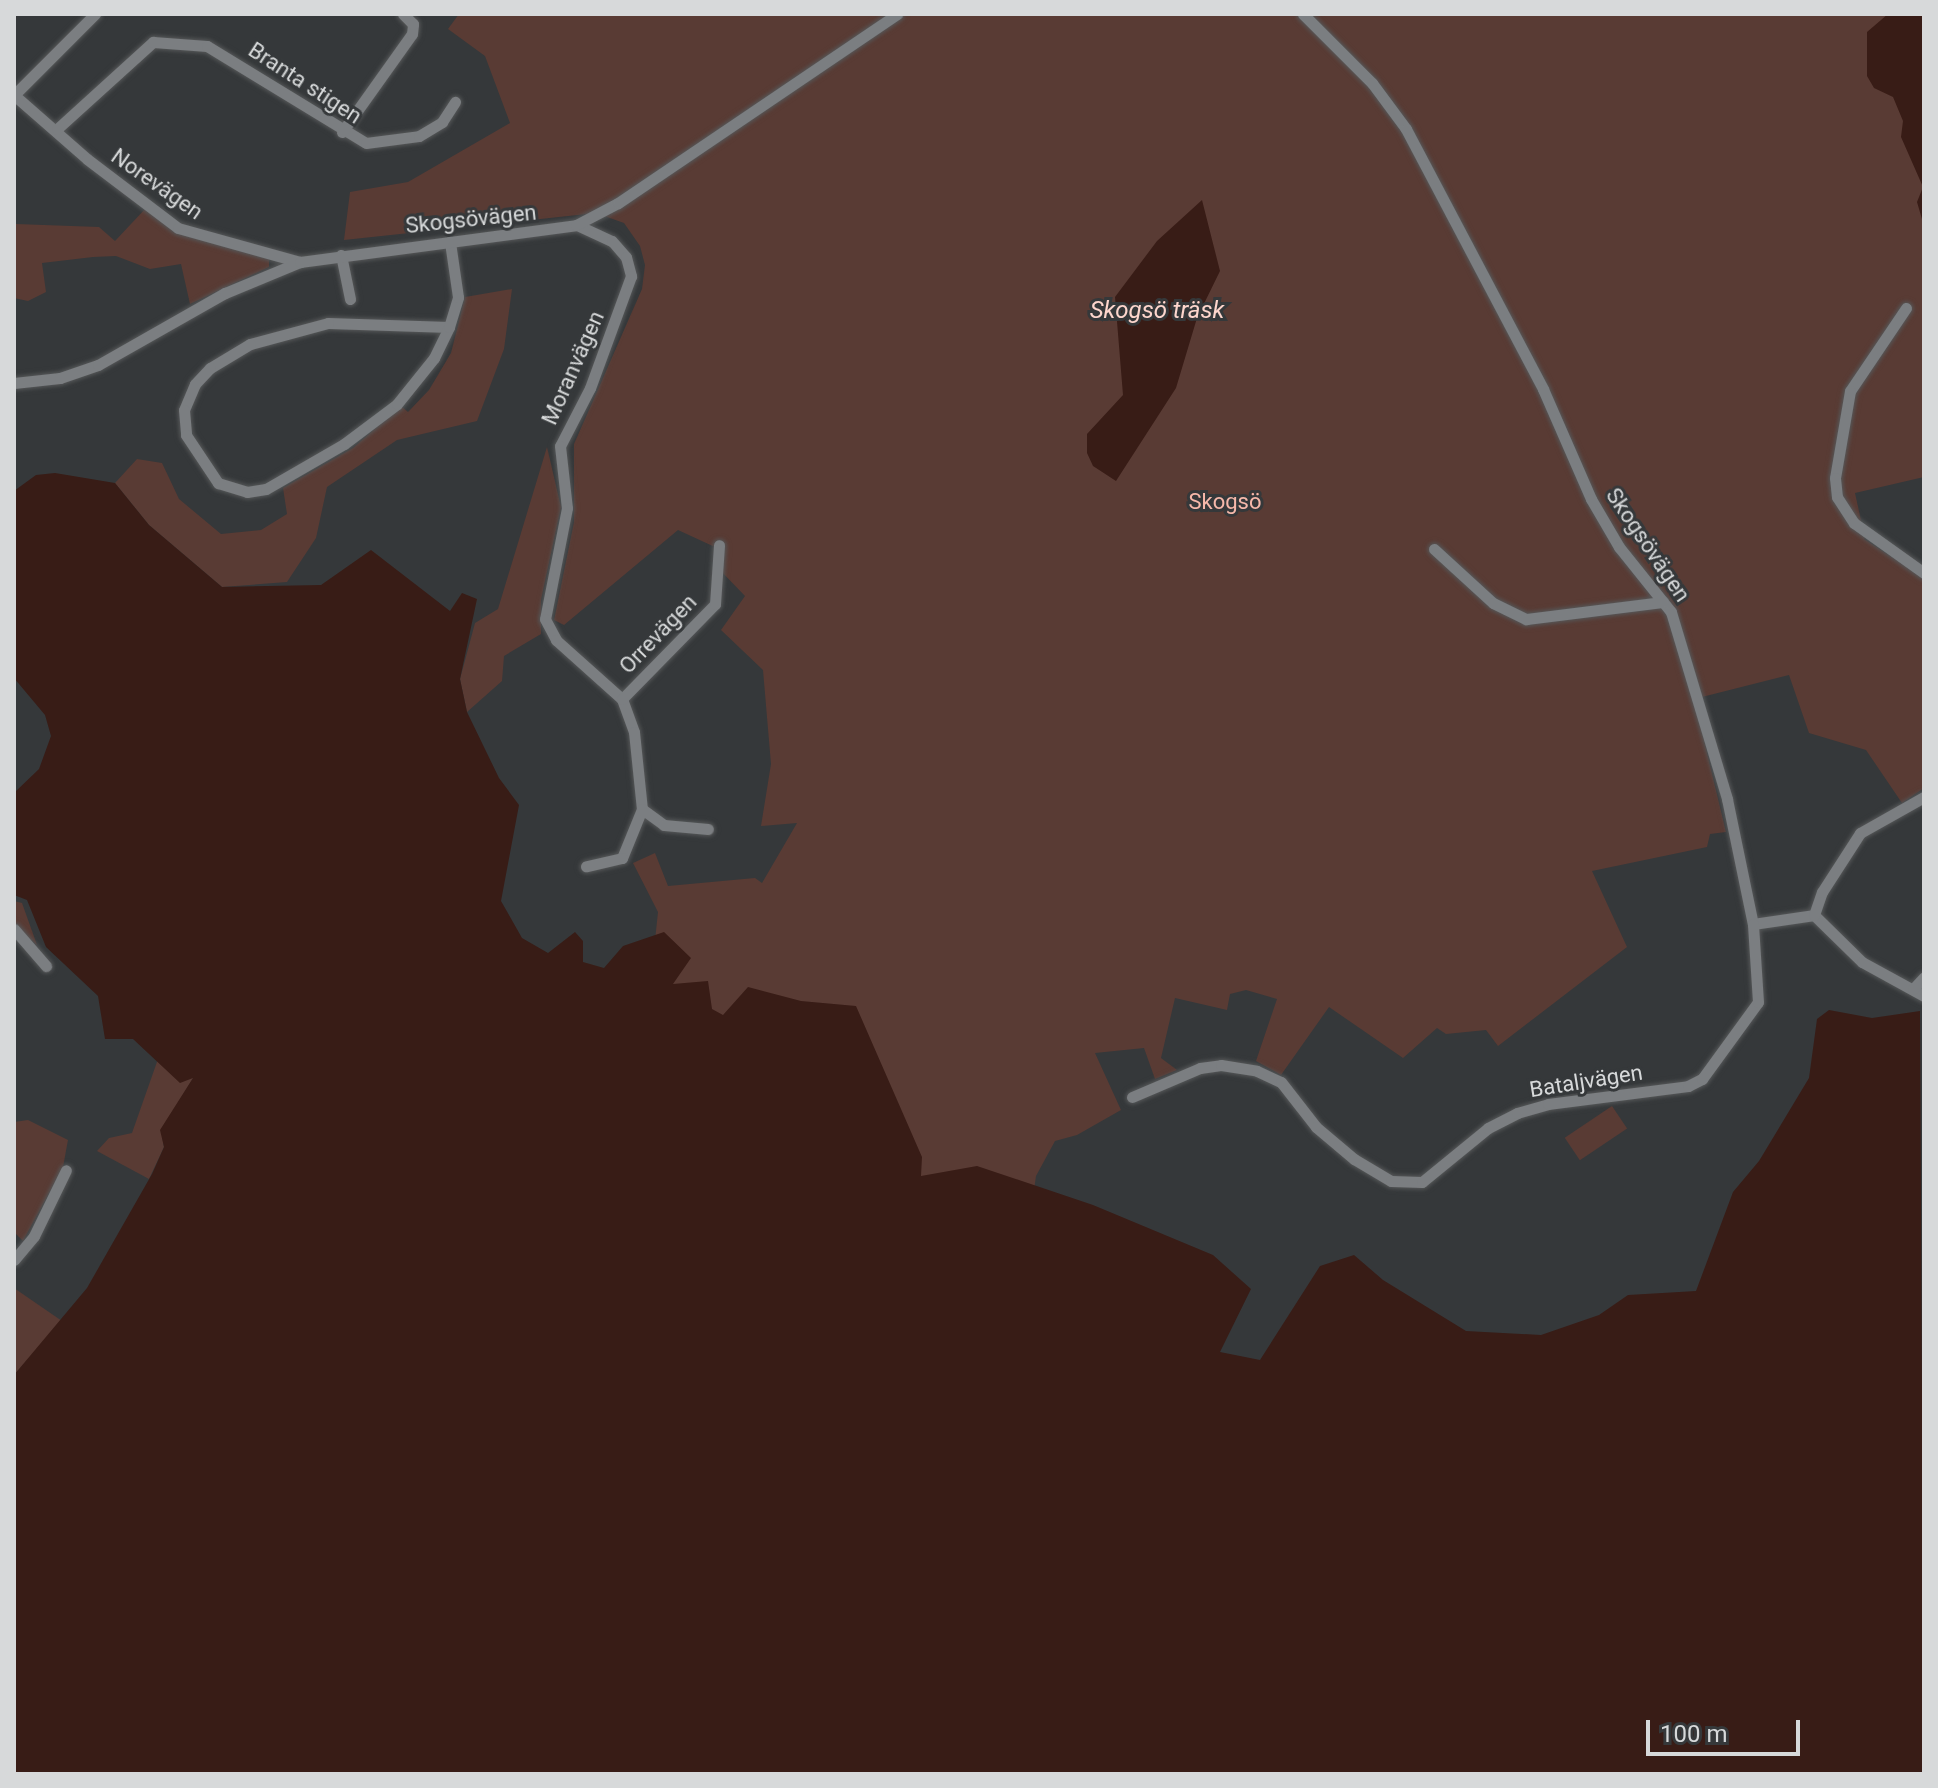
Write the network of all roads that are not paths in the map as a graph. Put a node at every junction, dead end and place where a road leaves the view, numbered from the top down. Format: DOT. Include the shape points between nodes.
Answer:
graph roads {
  1 [pos="95,14"];
  2 [pos="403,14"];
  3 [pos="897,14"];
  4 [pos="1303,14"];
  5 [pos="14,95"];
  6 [pos="455,102"];
  7 [pos="57,129"];
  8 [pos="342,132"];
  9 [pos="576,225"];
  10 [pos="450,242"];
  11 [pos="341,255"];
  12 [pos="300,262"];
  13 [pos="350,299"];
  14 [pos="1906,308"];
  15 [pos="449,327"];
  16 [pos="14,383"];
  17 [pos="719,545"];
  18 [pos="1434,549"];
  19 [pos="1924,573"];
  20 [pos="1663,602"];
  21 [pos="622,699"];
  22 [pos="1924,797"];
  23 [pos="642,809"];
  24 [pos="708,829"];
  25 [pos="586,866"];
  26 [pos="1814,915"];
  27 [pos="1753,924"];
  28 [pos="14,929"];
  29 [pos="46,966"];
  30 [pos="1924,977"];
  31 [pos="1913,989"];
  32 [pos="1924,996"];
  33 [pos="1132,1097"];
  34 [pos="66,1170"];
  35 [pos="14,1260"];
  1 -- 5 [label="street"];
  2 -- 8 [label="street" via="413,24 412,34"];
  3 -- 9 [label="street, Skogsövägen" via="628,196"];
  4 -- 20 [label="street, Skogsövägen" via="1372,83 1406,129 1543,389 1591,499 1619,547"];
  5 -- 7 [label="street, Norevägen"];
  6 -- 8 [label="street, Branta stigen" via="442,122 419,136 366,143"];
  7 -- 8 [label="street, Branta stigen" via="148,46 162,42 197,44 228,56"];
  7 -- 12 [label="street, Norevägen" via="87,159 178,228"];
  9 -- 10 [label="street, Skogsövägen"];
  9 -- 21 [label="street, Moranvägen" via="612,241 626,257 631,276 590,388 560,446 567,508 545,619 556,640"];
  10 -- 11 [label="street, Skogsövägen"];
  10 -- 15 [label="street" via="458,297"];
  11 -- 12 [label="street, Skogsövägen"];
  11 -- 13 [label="street"];
  12 -- 16 [label="street, Skogsövägen" via="225,293 98,365 60,378"];
  14 -- 19 [label="street" via="1850,391 1835,478 1837,497 1854,523"];
  15 -- 15 [label="street" via="434,358 397,404 344,444 266,489 238,491 218,483 186,435 184,410 195,384 210,368 250,344 328,323"];
  17 -- 21 [label="street, Orrevägen" via="715,604"];
  18 -- 20 [label="street" via="1493,603 1526,619"];
  20 -- 27 [label="street, Skogsövägen" via="1678,628 1712,742"];
  21 -- 23 [label="street, Moranvägen" via="634,732"];
  22 -- 26 [label="street" via="1860,833 1822,892"];
  23 -- 24 [label="street" via="664,825"];
  23 -- 25 [label="street, Moranvägen" via="622,858"];
  26 -- 27 [label="street"];
  26 -- 31 [label="street" via="1862,962"];
  27 -- 33 [label="street, Bataljvägen" via="1758,1002 1702,1079 1688,1086 1548,1104 1517,1113 1488,1128 1422,1182 1391,1181 1365,1167 1325,1136 1281,1082 1257,1071 1221,1065 1200,1068"];
  28 -- 29 [label="street"];
  30 -- 31 [label="street"];
  31 -- 32 [label="street"];
  34 -- 35 [label="street" via="34,1236"];
}
